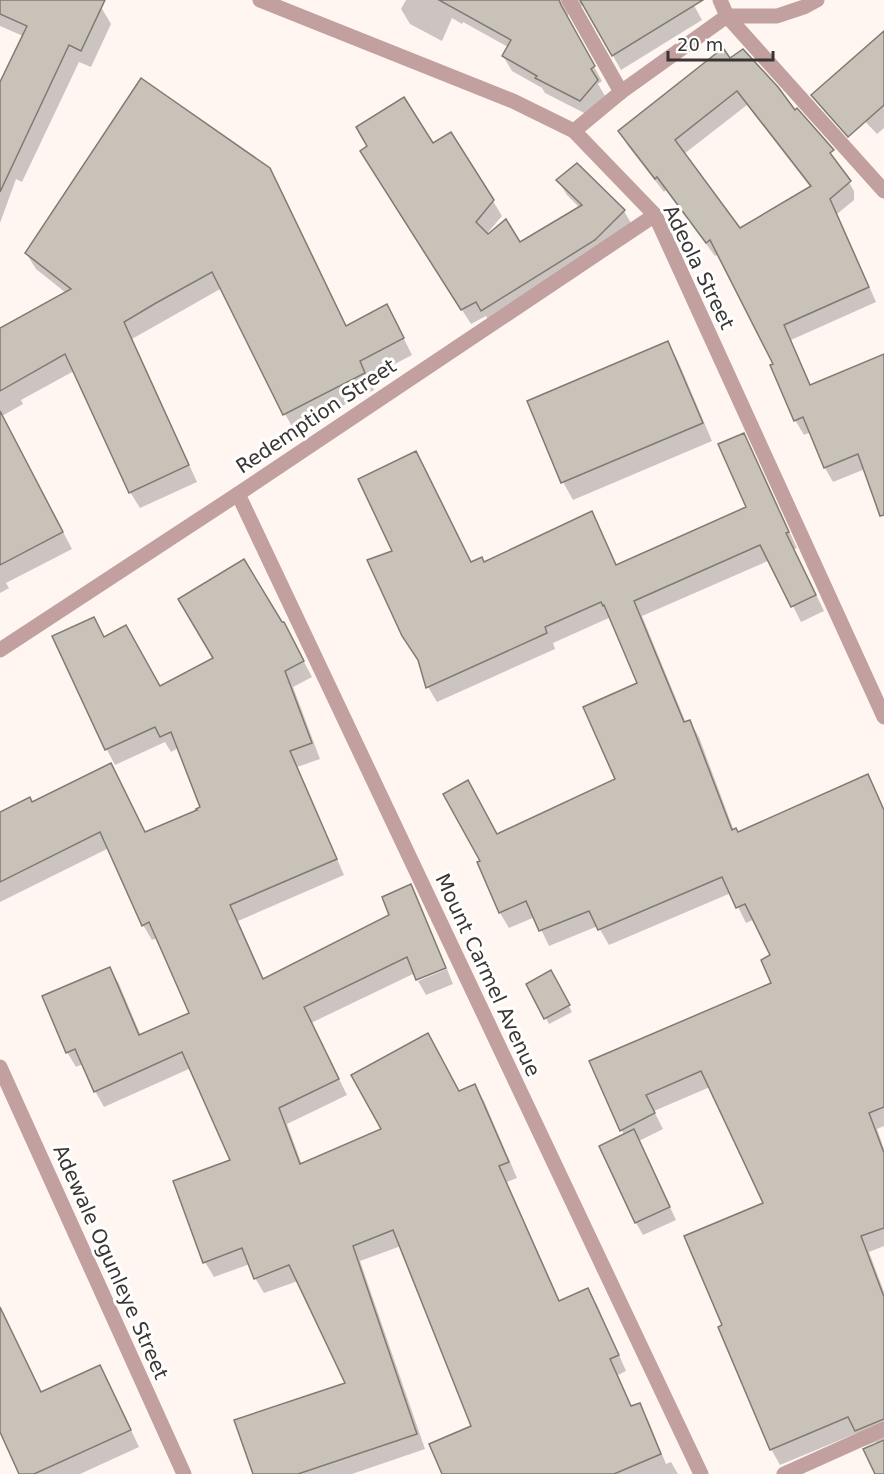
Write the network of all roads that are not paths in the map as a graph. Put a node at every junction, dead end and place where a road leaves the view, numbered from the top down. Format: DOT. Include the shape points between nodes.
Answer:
graph roads {
  1 [pos="260,0"];
  2 [pos="569,0"];
  3 [pos="720,0"];
  4 [pos="817,0"];
  5 [pos="727,16"];
  6 [pos="621,92"];
  7 [pos="574,131"];
  8 [pos="884,191"];
  9 [pos="655,215"];
  10 [pos="238,494"];
  11 [pos="0,650"];
  12 [pos="884,717"];
  13 [pos="0,1067"];
  14 [pos="884,1429"];
  15 [pos="184,1474"];
  16 [pos="701,1474"];
  17 [pos="784,1474"];
  1 -- 7 [label="street, Adeola Street" via="513,101"];
  2 -- 6 [label="street"];
  3 -- 5 [label="street"];
  4 -- 5 [label="street" via="777,16"];
  5 -- 6 [label="street"];
  5 -- 8 [label="street"];
  6 -- 7 [label="street"];
  7 -- 9 [label="street, Adeola Street"];
  9 -- 10 [label="street, Redemption Street"];
  9 -- 12 [label="street, Adeola Street"];
  10 -- 11 [label="street, Redemption Street"];
  10 -- 16 [label="street, Mount Carmel Avenue"];
  13 -- 15 [label="street, Adewale Ogunleye Street"];
  14 -- 17 [label="street"];
}
